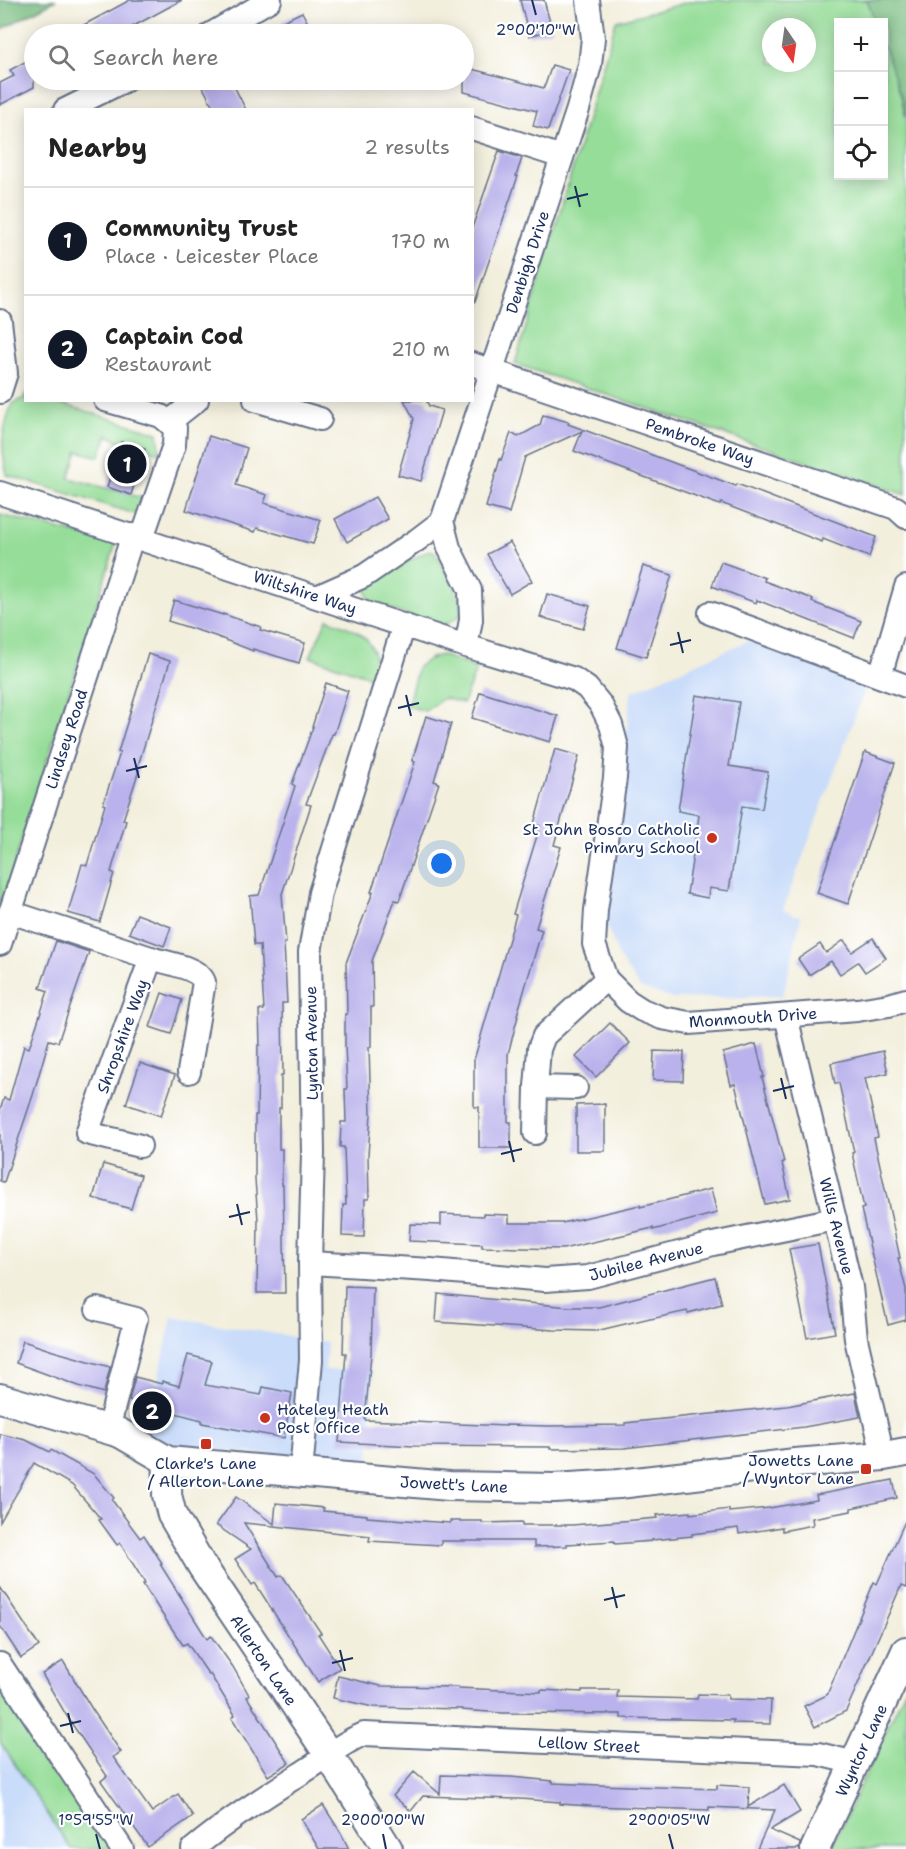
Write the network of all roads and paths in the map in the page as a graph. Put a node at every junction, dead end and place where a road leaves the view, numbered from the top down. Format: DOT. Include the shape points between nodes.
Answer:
graph roads {
  1 [pos="270,0"];
  2 [pos="588,0"];
  3 [pos="228,24"];
  4 [pos="108,90"];
  5 [pos="78,106"];
  6 [pos="474,129"];
  7 [pos="562,157"];
  8 [pos="0,321"];
  9 [pos="482,367"];
  10 [pos="11,381"];
  11 [pos="474,398"];
  12 [pos="112,402"];
  13 [pos="194,402"];
  14 [pos="262,402"];
  15 [pos="473,402"];
  16 [pos="320,419"];
  17 [pos="169,422"];
  18 [pos="0,493"];
  19 [pos="906,517"];
  20 [pos="442,521"];
  21 [pos="137,536"];
  22 [pos="906,587"];
  23 [pos="319,596"];
  24 [pos="710,613"];
  25 [pos="404,625"];
  26 [pos="466,646"];
  27 [pos="880,676"];
  28 [pos="906,686"];
  29 [pos="601,705"];
  30 [pos="10,912"];
  31 [pos="0,944"];
  32 [pos="151,958"];
  33 [pos="606,979"];
  34 [pos="906,1000"];
  35 [pos="786,1016"];
  36 [pos="189,1072"];
  37 [pos="536,1087"];
  38 [pos="576,1088"];
  39 [pos="535,1133"];
  40 [pos="141,1146"];
  41 [pos="835,1219"];
  42 [pos="310,1263"];
  43 [pos="97,1310"];
  44 [pos="0,1398"];
  45 [pos="114,1432"];
  46 [pos="897,1440"];
  47 [pos="906,1452"];
  48 [pos="168,1461"];
  49 [pos="795,1462"];
  50 [pos="301,1473"];
  51 [pos="906,1651"];
  52 [pos="0,1664"];
  53 [pos="328,1755"];
  54 [pos="855,1763"];
  55 [pos="122,1849"];
  56 [pos="193,1849"];
  57 [pos="388,1849"];
  58 [pos="815,1849"];
  1 -- 3 [label="street"];
  2 -- 7 [label="street, Denbigh Drive" via="593,38 590,65"];
  4 -- 5 [label="street"];
  6 -- 7 [label="street"];
  7 -- 9 [label="street, Denbigh Drive"];
  8 -- 10 [label="street"];
  9 -- 11 [label="street, Denbigh Drive"];
  9 -- 19 [label="street, Pembroke Way" via="896,507"];
  12 -- 17 [label="street" via="161,416"];
  13 -- 17 [label="street"];
  14 -- 16 [label="street"];
  15 -- 20 [label="street, Denbigh Drive"];
  17 -- 21 [label="street, Lindsey Road" via="175,428 174,445"];
  18 -- 21 [label="street, Wiltshire Way"];
  20 -- 23 [label="street" via="364,576"];
  20 -- 26 [label="street" via="449,548 470,590 471,620"];
  21 -- 23 [label="street, Wiltshire Way"];
  21 -- 30 [label="street, Lindsey Road"];
  22 -- 27 [label="street"];
  23 -- 25 [label="street, Wiltshire Way"];
  24 -- 27 [label="street"];
  25 -- 26 [label="street, Wiltshire Way"];
  25 -- 42 [label="street, Lynton Avenue" via="320,893 310,952 313,1153"];
  26 -- 29 [label="street, Wiltshire Way" via="574,679"];
  27 -- 28 [label="street"];
  29 -- 33 [label="street, Monmouth Drive" via="617,747 594,944"];
  30 -- 31 [label="street, Lindsey Road"];
  30 -- 32 [label="street, Shropshire Way"];
  32 -- 36 [label="street" via="202,976"];
  32 -- 40 [label="street, Shropshire Way" via="87,1132"];
  33 -- 35 [label="street, Monmouth Drive" via="627,1001 662,1018 689,1023"];
  33 -- 37 [label="street" via="544,1035"];
  34 -- 35 [label="street, Monmouth Drive"];
  35 -- 41 [label="street, Wills Avenue"];
  37 -- 38 [label="street"];
  37 -- 39 [label="street"];
  41 -- 42 [label="street, Jubilee Avenue" via="713,1244 588,1277 545,1280"];
  41 -- 46 [label="street, Wills Avenue" via="852,1287 856,1339"];
  42 -- 50 [label="street, Lynton Avenue" via="311,1360"];
  43 -- 45 [label="street" via="136,1319"];
  44 -- 45 [label="street, Jowett's Lane"];
  45 -- 48 [label="street, Jowett's Lane"];
  46 -- 49 [label="street, Jowett's Lane"];
  47 -- 49 [label="street, Jowett's Lane"];
  48 -- 50 [label="street, Jowett's Lane"];
  48 -- 53 [label="street, Allerton Lane" via="167,1495 172,1515"];
  49 -- 50 [label="street, Jowett's Lane" via="554,1488 449,1486"];
  51 -- 54 [label="street, Wyntor Lane"];
  52 -- 55 [label="street"];
  53 -- 54 [label="street, Lellow Street" via="364,1734 818,1754"];
  53 -- 56 [label="street, Lellow Street" via="222,1825"];
  53 -- 57 [label="street, Allerton Lane"];
  54 -- 58 [label="street, Wyntor Lane"];
}
